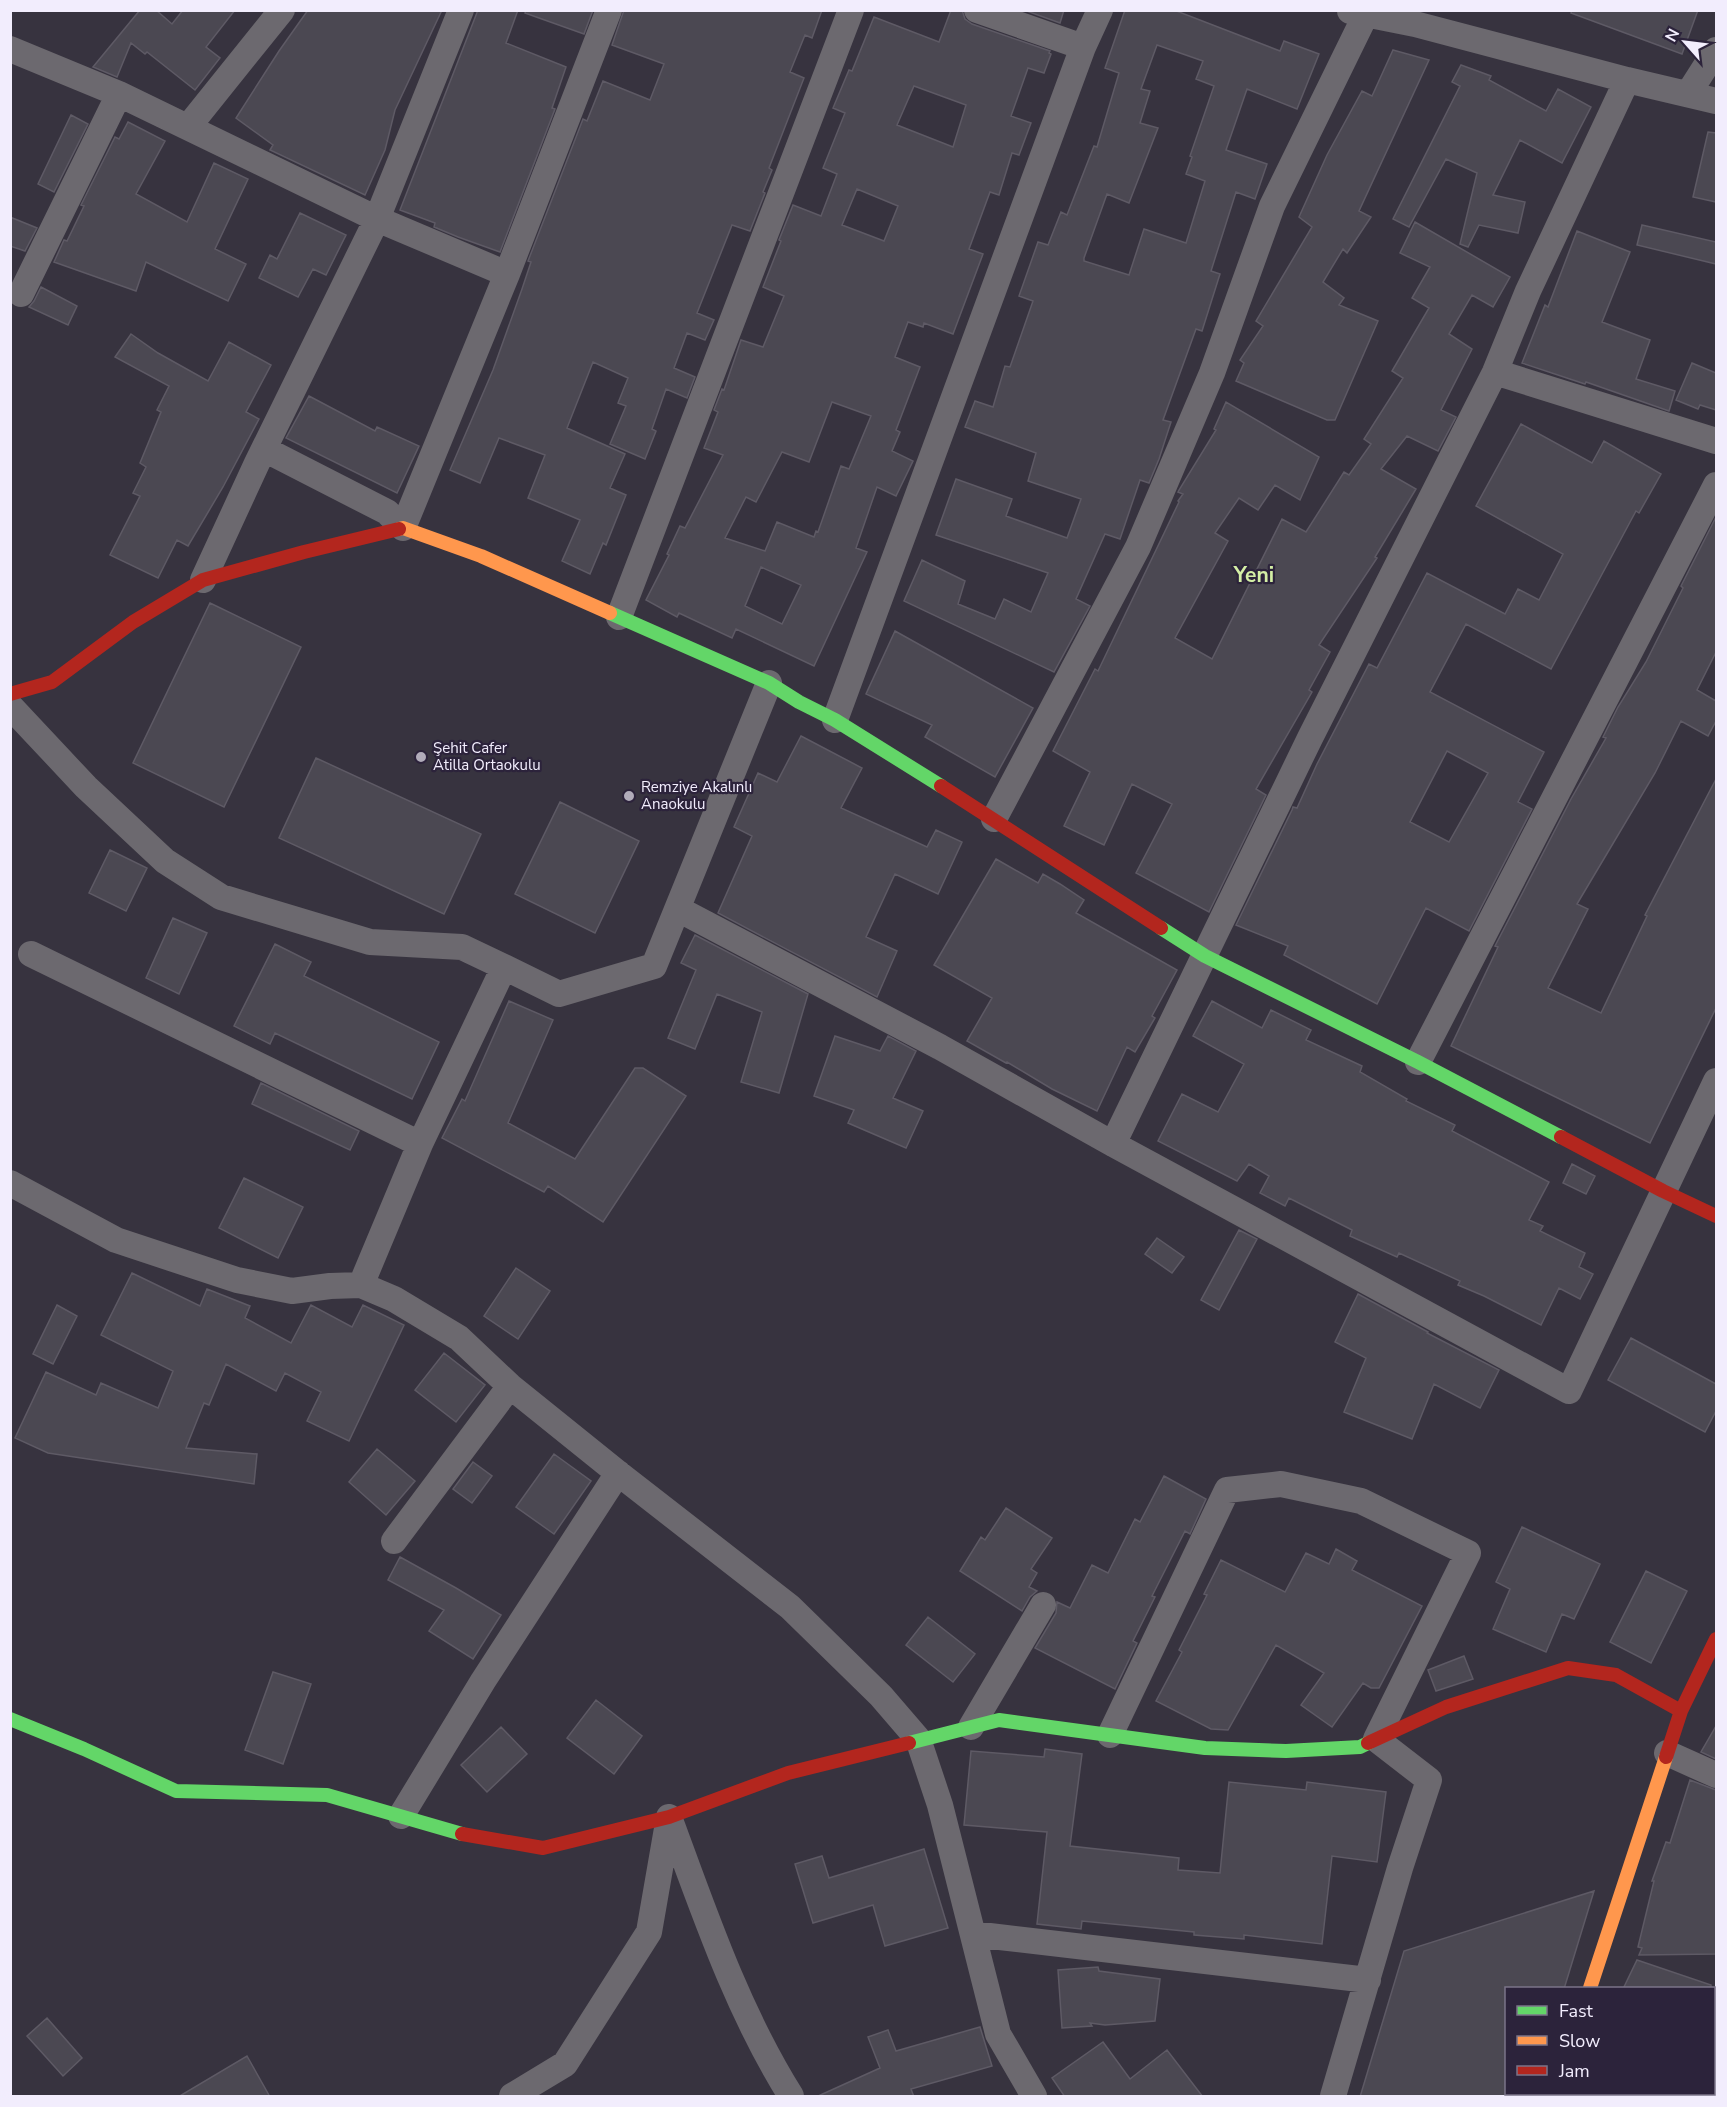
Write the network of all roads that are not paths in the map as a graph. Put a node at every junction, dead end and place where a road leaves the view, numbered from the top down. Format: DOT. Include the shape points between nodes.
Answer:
graph roads {
  1 [pos="282,10"];
  2 [pos="461,10"];
  3 [pos="609,10"];
  4 [pos="851,10"];
  5 [pos="977,10"];
  6 [pos="1100,10"];
  7 [pos="1358,13"];
  8 [pos="1418,17"];
  9 [pos="1083,47"];
  10 [pos="10,49"];
  11 [pos="1716,50"];
  12 [pos="1627,80"];
  13 [pos="119,94"];
  14 [pos="1688,94"];
  15 [pos="1716,101"];
  16 [pos="188,127"];
  17 [pos="377,219"];
  18 [pos="507,273"];
  19 [pos="21,294"];
  20 [pos="1495,372"];
  21 [pos="1716,441"];
  22 [pos="264,449"];
  23 [pos="1716,484"];
  24 [pos="403,528"];
  25 [pos="202,580"];
  26 [pos="619,616"];
  27 [pos="769,683"];
  28 [pos="10,694"];
  29 [pos="10,706"];
  30 [pos="835,720"];
  31 [pos="994,819"];
  32 [pos="678,909"];
  33 [pos="31,954"];
  34 [pos="1205,956"];
  35 [pos="504,967"];
  36 [pos="1418,1062"];
  37 [pos="1716,1081"];
  38 [pos="420,1144"];
  39 [pos="1113,1144"];
  40 [pos="10,1183"];
  41 [pos="1663,1191"];
  42 [pos="1716,1216"];
  43 [pos="362,1285"];
  44 [pos="510,1386"];
  45 [pos="618,1473"];
  46 [pos="394,1541"];
  47 [pos="1043,1605"];
  48 [pos="1716,1639"];
  49 [pos="1681,1711"];
  50 [pos="10,1719"];
  51 [pos="971,1727"];
  52 [pos="1110,1735"];
  53 [pos="918,1739"];
  54 [pos="1376,1739"];
  55 [pos="1667,1753"];
  56 [pos="1716,1775"];
  57 [pos="401,1816"];
  58 [pos="669,1817"];
  59 [pos="973,1934"];
  60 [pos="1368,1980"];
  61 [pos="1591,1987"];
  62 [pos="512,2097"];
  63 [pos="790,2097"];
  64 [pos="1034,2097"];
  65 [pos="1333,2097"];
  1 -- 16 [label="street"];
  2 -- 17 [label="street"];
  3 -- 18 [label="street"];
  4 -- 26 [label="street"];
  5 -- 9 [label="street"];
  6 -- 9 [label="street"];
  7 -- 8 [label="street"];
  7 -- 31 [label="street" via="1272,206 1212,373 1138,547"];
  8 -- 12 [label="street"];
  9 -- 30 [label="street"];
  10 -- 13 [label="street"];
  11 -- 14 [label="street"];
  12 -- 14 [label="street"];
  12 -- 20 [label="street" via="1528,291"];
  13 -- 16 [label="street"];
  13 -- 19 [label="street"];
  14 -- 15 [label="street"];
  16 -- 17 [label="street"];
  17 -- 18 [label="street"];
  17 -- 22 [label="street"];
  18 -- 24 [label="street"];
  20 -- 21 [label="street"];
  20 -- 34 [label="street"];
  22 -- 24 [label="street" via="387,512"];
  22 -- 25 [label="street"];
  23 -- 36 [label="street"];
  24 -- 25 [label="street"];
  24 -- 26 [label="street" via="481,556"];
  25 -- 28 [label="street" via="133,622 52,682"];
  26 -- 27 [label="street"];
  27 -- 30 [label="street"];
  27 -- 32 [label="street"];
  29 -- 35 [label="street" via="86,787 165,861 221,897 370,942 462,947"];
  30 -- 31 [label="street"];
  31 -- 34 [label="street"];
  32 -- 35 [label="street" via="654,966 559,994"];
  32 -- 39 [label="street" via="940,1047"];
  33 -- 38 [label="street"];
  34 -- 36 [label="street"];
  34 -- 39 [label="street"];
  35 -- 38 [label="street"];
  36 -- 41 [label="street"];
  37 -- 41 [label="street"];
  38 -- 43 [label="street"];
  39 -- 41 [label="street" via="1569,1391"];
  40 -- 43 [label="street" via="116,1240 237,1280 292,1291"];
  41 -- 42 [label="street"];
  43 -- 44 [label="street" via="394,1299 459,1338"];
  44 -- 45 [label="street"];
  44 -- 46 [label="street"];
  45 -- 53 [label="street" via="790,1607 881,1695"];
  45 -- 57 [label="street"];
  47 -- 51 [label="street"];
  48 -- 49 [label="street"];
  49 -- 54 [label="street" via="1616,1675 1568,1668 1446,1707"];
  49 -- 55 [label="street"];
  50 -- 57 [label="street" via="176,1791 327,1795"];
  51 -- 52 [label="street" via="999,1720"];
  51 -- 53 [label="street"];
  52 -- 54 [label="street" via="1205,1748 1286,1751 1360,1747"];
  52 -- 54 [label="street" via="1227,1490 1281,1484 1361,1501 1468,1553"];
  53 -- 58 [label="street" via="788,1773"];
  53 -- 59 [label="street" via="940,1805"];
  54 -- 60 [label="street" via="1429,1780"];
  55 -- 56 [label="street"];
  55 -- 61 [label="street"];
  57 -- 58 [label="street" via="461,1834 543,1848"];
  58 -- 62 [label="street" via="649,1932 566,2064"];
  58 -- 63 [label="street" via="717,1947"];
  59 -- 60 [label="street"];
  59 -- 64 [label="street" via="998,2034"];
  60 -- 65 [label="street"];
}
